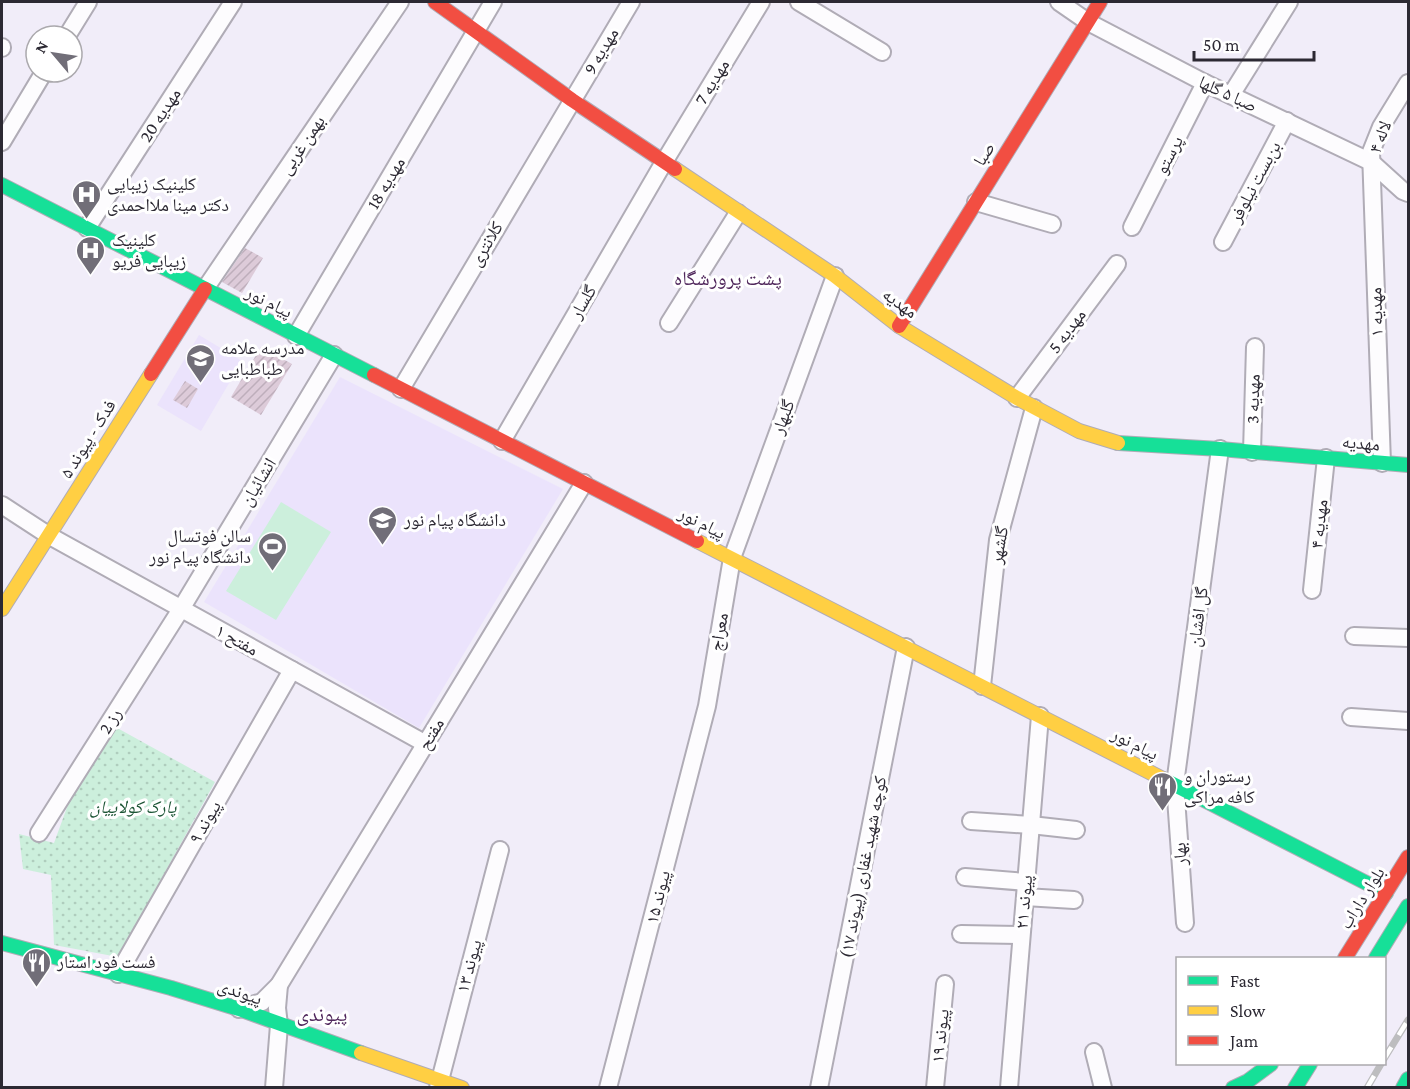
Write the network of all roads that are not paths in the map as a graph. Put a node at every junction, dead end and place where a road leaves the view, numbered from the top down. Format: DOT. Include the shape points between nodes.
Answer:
graph roads {
  1 [pos="88,2"];
  2 [pos="232,2"];
  3 [pos="400,2"];
  4 [pos="435,2"];
  5 [pos="493,2"];
  6 [pos="631,2"];
  7 [pos="761,2"];
  8 [pos="799,2"];
  9 [pos="1059,2"];
  10 [pos="1100,2"];
  11 [pos="1289,2"];
  12 [pos="1088,22"];
  13 [pos="74,24"];
  14 [pos="476,31"];
  15 [pos="882,52"];
  16 [pos="1408,82"];
  17 [pos="1206,83"];
  18 [pos="37,84"];
  19 [pos="1231,94"];
  20 [pos="572,99"];
  21 [pos="1287,121"];
  22 [pos="2,142"];
  23 [pos="664,162"];
  24 [pos="1371,162"];
  25 [pos="2,184"];
  26 [pos="1408,194"];
  27 [pos="976,202"];
  28 [pos="738,213"];
  29 [pos="1052,224"];
  30 [pos="1132,227"];
  31 [pos="87,228"];
  32 [pos="1223,242"];
  33 [pos="1117,264"];
  34 [pos="835,276"];
  35 [pos="205,289"];
  36 [pos="669,323"];
  37 [pos="899,326"];
  38 [pos="296,336"];
  39 [pos="1255,346"];
  40 [pos="334,355"];
  41 [pos="401,389"];
  42 [pos="1017,398"];
  43 [pos="1034,408"];
  44 [pos="502,441"];
  45 [pos="1220,449"];
  46 [pos="1252,452"];
  47 [pos="1326,458"];
  48 [pos="1382,463"];
  49 [pos="1408,465"];
  50 [pos="584,483"];
  51 [pos="2,505"];
  52 [pos="48,536"];
  53 [pos="732,558"];
  54 [pos="1312,590"];
  55 [pos="2,609"];
  56 [pos="181,609"];
  57 [pos="1354,636"];
  58 [pos="1408,638"];
  59 [pos="906,647"];
  60 [pos="292,670"];
  61 [pos="982,686"];
  62 [pos="707,705"];
  63 [pos="1040,716"];
  64 [pos="1351,717"];
  65 [pos="1408,721"];
  66 [pos="426,744"];
  67 [pos="1175,784"];
  68 [pos="971,821"];
  69 [pos="1031,825"];
  70 [pos="1076,830"];
  71 [pos="39,832"];
  72 [pos="500,850"];
  73 [pos="1408,857"];
  74 [pos="965,877"];
  75 [pos="1025,889"];
  76 [pos="1386,893"];
  77 [pos="1074,900"];
  78 [pos="1408,906"];
  79 [pos="1185,923"];
  80 [pos="961,934"];
  81 [pos="1022,935"];
  82 [pos="2,943"];
  83 [pos="1346,957"];
  84 [pos="1377,957"];
  85 [pos="118,974"];
  86 [pos="945,984"];
  87 [pos="279,985"];
  88 [pos="239,1009"];
  89 [pos="279,1024"];
  90 [pos="1094,1052"];
  91 [pos="1270,1065"];
  92 [pos="1279,1065"];
  93 [pos="1309,1065"];
  94 [pos="1408,1079"];
  95 [pos="438,1084"];
  96 [pos="274,1088"];
  97 [pos="462,1088"];
  98 [pos="608,1088"];
  99 [pos="819,1088"];
  100 [pos="935,1088"];
  101 [pos="1009,1088"];
  102 [pos="1103,1088"];
  103 [pos="1233,1088"];
  104 [pos="1265,1088"];
  105 [pos="1295,1088"];
  106 [pos="1403,1088"];
  1 -- 13 [label="street"];
  2 -- 31 [label="street, مهدیه 20"];
  3 -- 35 [label="street, بهمن غربی"];
  4 -- 14 [label="street, مهدیه"];
  5 -- 14 [label="street, مهدیه 18"];
  6 -- 20 [label="street, مهدیه 9"];
  7 -- 23 [label="street, مهدیه 7"];
  8 -- 15 [label="street"];
  9 -- 12 [label="street, صبا ۵ گلها"];
  10 -- 12 [label="street, صبا"];
  11 -- 19 [label="street"];
  12 -- 17 [label="street, صبا ۵ گلها"];
  12 -- 27 [label="street, صبا"];
  14 -- 20 [label="street, مهدیه"];
  14 -- 38 [label="street, مهدیه 18"];
  16 -- 24 [label="street, لاله ۴" via="1381,127"];
  17 -- 19 [label="street, صبا ۵ گلها"];
  17 -- 30 [label="street, پرستو"];
  18 -- 22 [label="street"];
  19 -- 21 [label="street, صبا ۵ گلها"];
  20 -- 23 [label="street, مهدیه"];
  20 -- 41 [label="street, کلانتری"];
  21 -- 24 [label="street, صبا ۵ گلها"];
  21 -- 32 [label="street, بن‌بست نیلوفر"];
  23 -- 28 [label="street, مهدیه"];
  23 -- 44 [label="street, گلسار"];
  24 -- 26 [label="street, صبا ۵ گلها"];
  24 -- 48 [label="street, مهدیه ۱"];
  25 -- 31 [label="street, پیام نور"];
  27 -- 29 [label="street"];
  27 -- 37 [label="street, صبا"];
  28 -- 34 [label="street, مهدیه"];
  28 -- 36 [label="street"];
  31 -- 35 [label="street, پیام نور"];
  33 -- 42 [label="street, مهدیه 5"];
  34 -- 37 [label="street, مهدیه"];
  34 -- 53 [label="street, گلبهار"];
  35 -- 38 [label="street, پیام نور"];
  35 -- 52 [label="street, فدک - پیوند ۵"];
  37 -- 42 [label="street, مهدیه"];
  38 -- 40 [label="street, پیام نور"];
  39 -- 46 [label="street, مهدیه 3"];
  40 -- 41 [label="street, پیام نور"];
  40 -- 56 [label="street, انشائیان"];
  41 -- 44 [label="street, پیام نور"];
  42 -- 43 [label="street, مهدیه"];
  43 -- 45 [label="street, مهدیه" via="1079,431 1117,443"];
  43 -- 61 [label="street, گلشهر" via="998,540"];
  44 -- 50 [label="street, پیام نور"];
  45 -- 46 [label="street, مهدیه"];
  45 -- 67 [label="street, گل افشان"];
  46 -- 47 [label="street, مهدیه"];
  47 -- 48 [label="street, مهدیه"];
  47 -- 54 [label="street, مهدیه ۴"];
  48 -- 49 [label="street, مهدیه"];
  50 -- 53 [label="street, پیام نور"];
  50 -- 66 [label="street, مفتح"];
  51 -- 52 [label="street, مفتح ۱"];
  52 -- 55 [label="street, فدک - پیوند ۵"];
  52 -- 56 [label="street, مفتح ۱"];
  53 -- 59 [label="street, پیام نور"];
  53 -- 62 [label="street, معراج"];
  56 -- 60 [label="street, مفتح ۱"];
  56 -- 71 [label="street, رز 2"];
  57 -- 58 [label="street"];
  59 -- 61 [label="street, پیام نور"];
  59 -- 99 [label="street, کوچه شهید غفاری (پیوند ۱۷)"];
  60 -- 66 [label="street, مفتح ۱"];
  60 -- 85 [label="street, پیوند ۹"];
  61 -- 63 [label="street, پیام نور"];
  62 -- 98 [label="street, پیوند ۱۵"];
  63 -- 67 [label="street, پیام نور"];
  63 -- 69 [label="street, پیوند ۲۱"];
  64 -- 65 [label="street"];
  66 -- 87 [label="street, مفتح"];
  67 -- 76 [label="street, پیام نور"];
  67 -- 79 [label="street, بهار"];
  68 -- 69 [label="street"];
  69 -- 70 [label="street"];
  69 -- 75 [label="street, پیوند ۲۱"];
  72 -- 95 [label="street, پیوند ۱۳"];
  73 -- 76 [label="street, بلوار داراب"];
  74 -- 75 [label="street"];
  75 -- 77 [label="street"];
  75 -- 81 [label="street, پیوند ۲۱"];
  76 -- 83 [label="street, بلوار داراب"];
  78 -- 84 [label="street"];
  80 -- 81 [label="street"];
  81 -- 101 [label="street, پیوند ۲۱"];
  82 -- 85 [label="street, پیوندی"];
  85 -- 88 [label="street, پیوندی"];
  86 -- 100 [label="street, پیوند ۱۹"];
  87 -- 88 [label="street" via="262,1002"];
  87 -- 89 [label="street"];
  88 -- 89 [label="street, پیوندی"];
  89 -- 95 [label="street, پیوندی"];
  89 -- 96 [label="street"];
  90 -- 102 [label="street"];
  91 -- 103 [label="street"];
  92 -- 104 [label="street"];
  93 -- 105 [label="street"];
  94 -- 106 [label="street"];
  95 -- 97 [label="street, پیوندی"];
}
